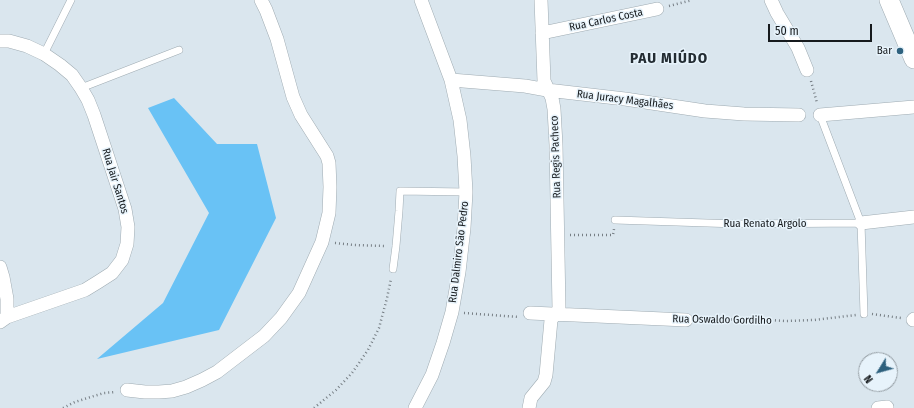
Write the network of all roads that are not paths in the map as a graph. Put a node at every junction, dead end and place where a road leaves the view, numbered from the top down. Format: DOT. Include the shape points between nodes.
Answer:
graph roads {
  1 [pos="71,0"];
  2 [pos="261,0"];
  3 [pos="420,0"];
  4 [pos="541,0"];
  5 [pos="771,0"];
  6 [pos="889,0"];
  7 [pos="657,9"];
  8 [pos="542,33"];
  9 [pos="0,40"];
  10 [pos="179,50"];
  11 [pos="44,54"];
  12 [pos="914,59"];
  13 [pos="807,70"];
  14 [pos="451,80"];
  15 [pos="81,88"];
  16 [pos="547,90"];
  17 [pos="914,107"];
  18 [pos="820,115"];
  19 [pos="799,116"];
  20 [pos="466,192"];
  21 [pos="914,217"];
  22 [pos="615,220"];
  23 [pos="860,223"];
  24 [pos="0,267"];
  25 [pos="393,269"];
  26 [pos="530,313"];
  27 [pos="554,314"];
  28 [pos="864,314"];
  29 [pos="4,320"];
  30 [pos="686,320"];
  31 [pos="127,390"];
  32 [pos="415,408"];
  33 [pos="529,408"];
  1 -- 11 [label="lane"];
  2 -- 31 [label="street" via="277,39 301,116 328,156 329,213 322,242 299,293 281,318 264,336 217,372 172,391"];
  3 -- 14 [label="street, Rua Dalmiro São Pedro"];
  4 -- 8 [label="street, Rua Regis Pacheco"];
  5 -- 13 [label="street" via="776,13 798,48"];
  6 -- 12 [label="main road"];
  7 -- 8 [label="street, Rua Carlos Costa"];
  8 -- 16 [label="street, Rua Regis Pacheco" via="544,81"];
  9 -- 11 [label="street, Rua Jair Santos" via="27,46"];
  10 -- 15 [label="lane"];
  11 -- 15 [label="street, Rua Jair Santos" via="72,75"];
  14 -- 16 [label="street, Rua Juracy Magalhães"];
  14 -- 20 [label="street, Rua Dalmiro São Pedro" via="460,120"];
  15 -- 29 [label="street, Rua Jair Santos" via="94,115 125,209 128,227 127,244 122,260 112,273 85,290"];
  16 -- 19 [label="street, Rua Juracy Magalhães" via="705,111"];
  16 -- 27 [label="street, Rua Regis Pacheco" via="554,109 556,145 559,308"];
  17 -- 18 [label="street"];
  18 -- 23 [label="lane"];
  20 -- 25 [label="lane" via="400,191"];
  20 -- 32 [label="street, Rua Dalmiro São Pedro" via="459,272 452,312 432,375"];
  21 -- 23 [label="street, Rua Renato Argolo"];
  22 -- 23 [label="lane, Rua Renato Argolo" via="738,224"];
  23 -- 28 [label="lane"];
  24 -- 29 [label="street" via="6,299"];
  26 -- 27 [label="street, Rua Oswaldo Gordilho"];
  27 -- 30 [label="street, Rua Oswaldo Gordilho"];
  27 -- 33 [label="street, Rua Regis Pacheco" via="550,320 546,375 544,382 531,398"];
}
